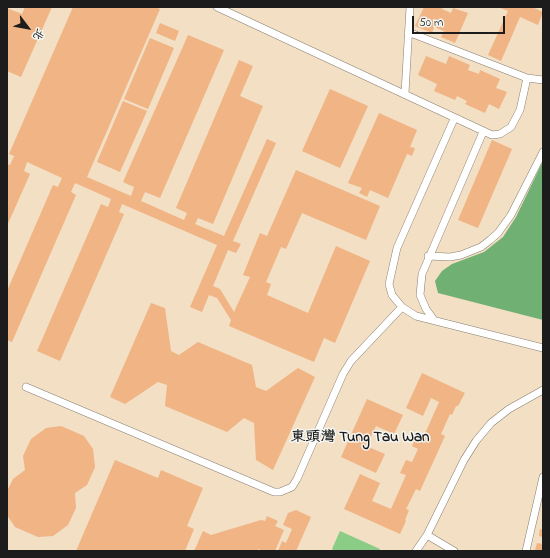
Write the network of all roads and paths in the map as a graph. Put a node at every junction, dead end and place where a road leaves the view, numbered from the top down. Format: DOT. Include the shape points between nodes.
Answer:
graph roads {
  1 [pos="217,7"];
  2 [pos="410,7"];
  3 [pos="408,32"];
  4 [pos="527,78"];
  5 [pos="543,80"];
  6 [pos="405,93"];
  7 [pos="454,119"];
  8 [pos="483,132"];
  9 [pos="543,152"];
  10 [pos="428,256"];
  11 [pos="402,307"];
  12 [pos="434,320"];
  13 [pos="543,348"];
  14 [pos="26,387"];
  15 [pos="543,390"];
  16 [pos="543,477"];
  17 [pos="427,535"];
  18 [pos="416,551"];
  19 [pos="454,551"];
  20 [pos="526,551"];
  1 -- 6 [label="lane"];
  2 -- 3 [label="lane"];
  3 -- 4 [label="lane"];
  3 -- 6 [label="lane"];
  4 -- 5 [label="lane"];
  4 -- 8 [label="lane" via="520,110 511,127 500,134"];
  6 -- 7 [label="lane"];
  7 -- 8 [label="lane"];
  7 -- 11 [label="lane" via="397,248 389,284 392,295"];
  8 -- 10 [label="lane"];
  9 -- 10 [label="lane" via="511,215 494,237 481,247 461,255 440,258"];
  10 -- 12 [label="lane" via="422,274 420,295"];
  11 -- 12 [label="lane" via="416,316"];
  11 -- 14 [label="lane" via="351,361 297,479 292,487 280,492 267,489"];
  12 -- 13 [label="lane"];
  15 -- 17 [label="lane" via="509,409 491,423 476,440"];
  16 -- 20 [label="lane"];
  17 -- 18 [label="lane"];
  17 -- 19 [label="lane"];
}
